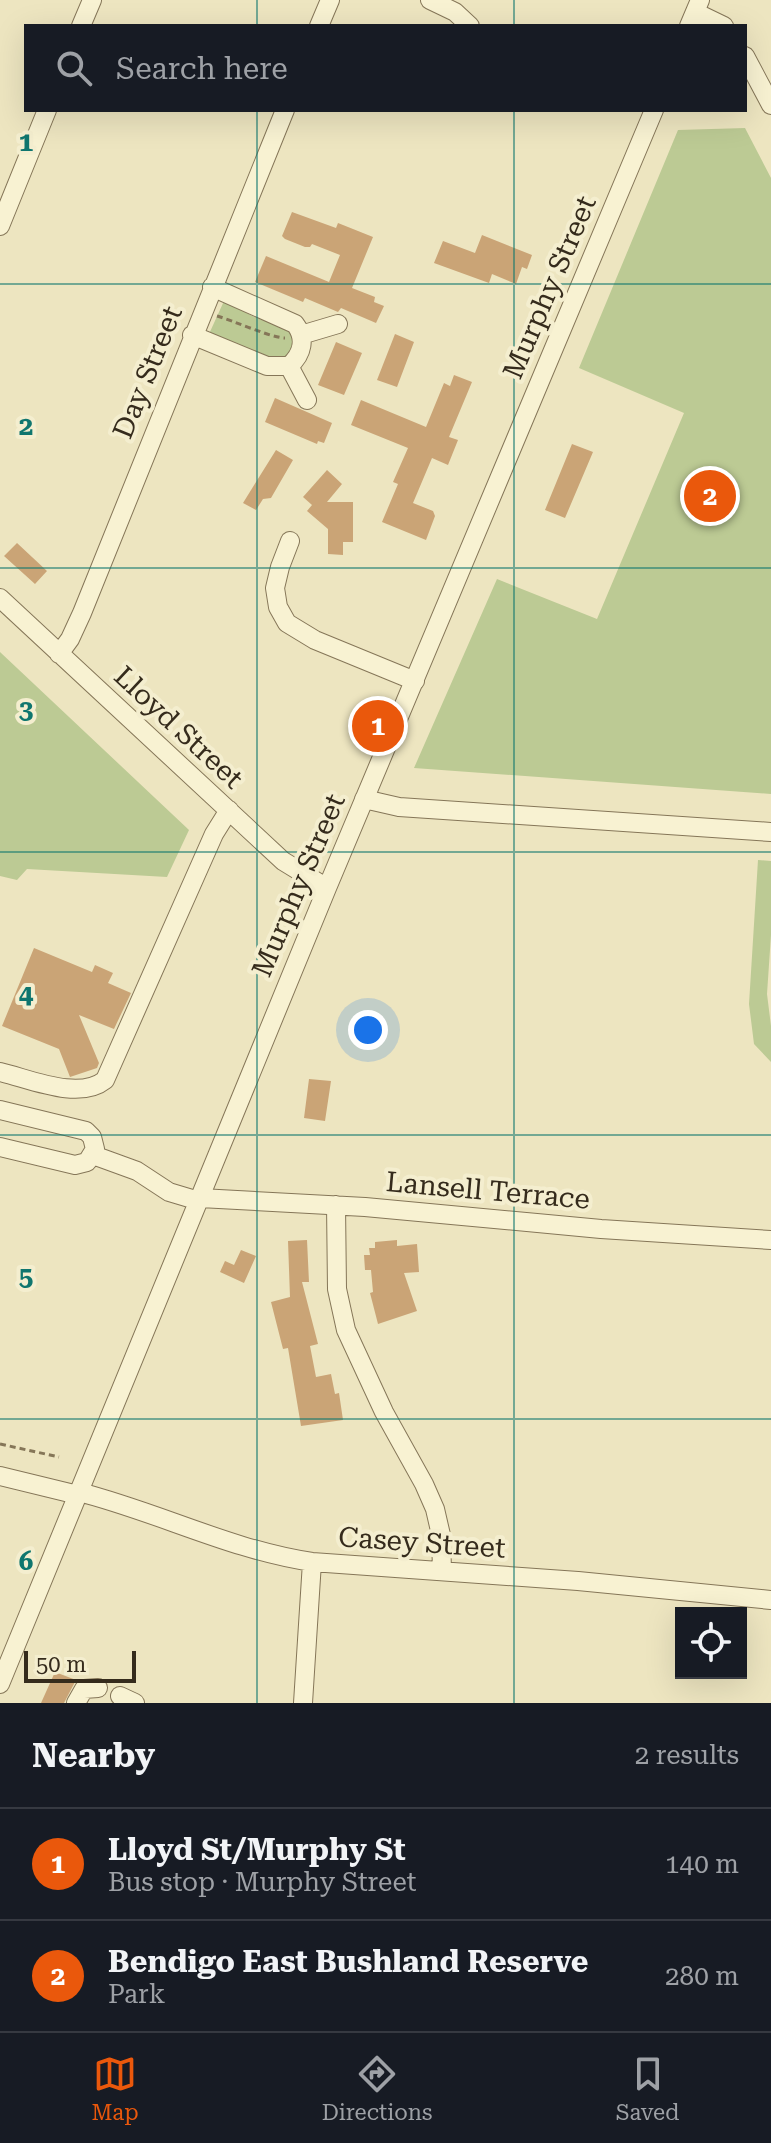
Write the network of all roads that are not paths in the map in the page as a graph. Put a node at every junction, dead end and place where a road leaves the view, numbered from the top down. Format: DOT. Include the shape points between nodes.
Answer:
graph roads {
  1 [pos="92,0"];
  2 [pos="330,0"];
  3 [pos="430,0"];
  4 [pos="695,13"];
  5 [pos="82,24"];
  6 [pos="320,24"];
  7 [pos="468,24"];
  8 [pos="720,24"];
  9 [pos="747,60"];
  10 [pos="771,105"];
  11 [pos="46,112"];
  12 [pos="284,112"];
  13 [pos="653,112"];
  14 [pos="0,226"];
  15 [pos="212,287"];
  16 [pos="338,324"];
  17 [pos="192,335"];
  18 [pos="301,335"];
  19 [pos="289,366"];
  20 [pos="307,400"];
  21 [pos="290,541"];
  22 [pos="0,598"];
  23 [pos="59,654"];
  24 [pos="415,681"];
  25 [pos="364,799"];
  26 [pos="229,810"];
  27 [pos="771,832"];
  28 [pos="327,888"];
  29 [pos="0,1072"];
  30 [pos="0,1110"];
  31 [pos="0,1147"];
  32 [pos="93,1155"];
  33 [pos="200,1199"];
  34 [pos="336,1205"];
  35 [pos="771,1240"];
  36 [pos="0,1476"];
  37 [pos="78,1493"];
  38 [pos="312,1562"];
  39 [pos="442,1571"];
  40 [pos="771,1600"];
  41 [pos="0,1684"];
  42 [pos="98,1688"];
  43 [pos="76,1703"];
  44 [pos="303,1703"];
  1 -- 5 [label="street"];
  2 -- 6 [label="street"];
  3 -- 7 [label="street"];
  4 -- 8 [label="street"];
  9 -- 10 [label="street"];
  11 -- 14 [label="street"];
  12 -- 15 [label="street, Day Street"];
  13 -- 24 [label="street, Murphy Street"];
  15 -- 17 [label="street, Day Street"];
  15 -- 18 [label="street" via="291,321"];
  16 -- 18 [label="street"];
  17 -- 19 [label="street" via="267,366"];
  17 -- 23 [label="street, Day Street" via="82,613"];
  18 -- 19 [label="street" via="301,350"];
  19 -- 20 [label="street"];
  21 -- 24 [label="street" via="275,588 287,623"];
  22 -- 23 [label="street, Lloyd Street"];
  23 -- 26 [label="street, Lloyd Street"];
  24 -- 25 [label="street, Murphy Street"];
  25 -- 27 [label="street" via="399,807"];
  25 -- 28 [label="street, Murphy Street"];
  26 -- 28 [label="street, Lloyd Street" via="283,861"];
  26 -- 29 [label="street" via="105,1080 76,1090"];
  28 -- 33 [label="street, Murphy Street"];
  30 -- 32 [label="street" via="86,1131 94,1143"];
  31 -- 32 [label="street" via="75,1165"];
  32 -- 33 [label="street, Lansell Terrace" via="137,1171 169,1192"];
  33 -- 34 [label="street, Lansell Terrace"];
  33 -- 37 [label="street, Murphy Street"];
  34 -- 35 [label="street, Lansell Terrace"];
  34 -- 39 [label="street" via="337,1289 346,1330 435,1509"];
  36 -- 37 [label="street, Casey Street"];
  37 -- 38 [label="street, Casey Street" via="230,1543"];
  37 -- 41 [label="street, Murphy Street"];
  38 -- 39 [label="street, Casey Street"];
  38 -- 44 [label="street"];
  39 -- 40 [label="street, Casey Street"];
  42 -- 43 [label="street" via="84,1689"];
}
